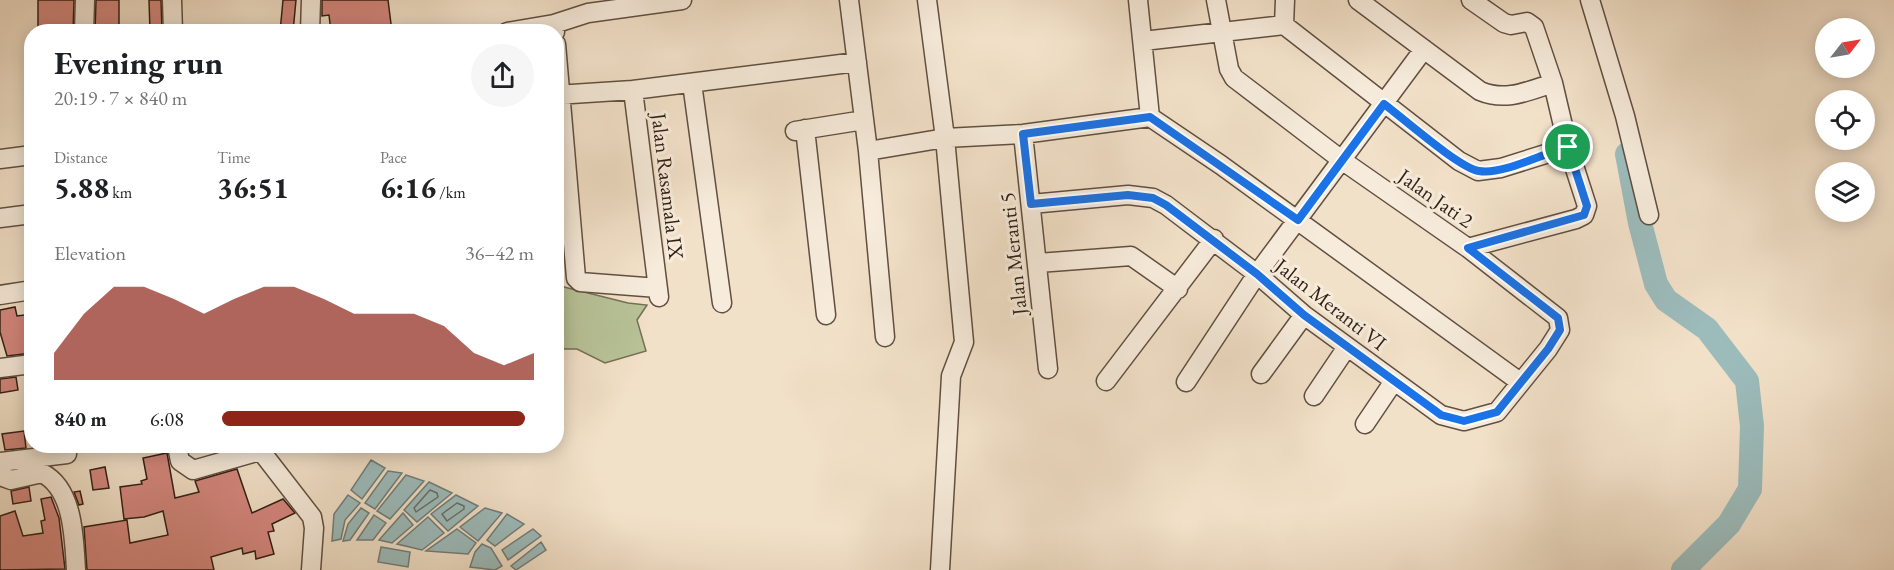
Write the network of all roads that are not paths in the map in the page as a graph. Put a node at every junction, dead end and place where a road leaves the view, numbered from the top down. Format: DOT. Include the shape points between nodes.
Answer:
graph roads {
  1 [pos="85,0"];
  2 [pos="172,0"];
  3 [pos="311,0"];
  4 [pos="682,0"];
  5 [pos="849,0"];
  6 [pos="927,0"];
  7 [pos="1138,0"];
  8 [pos="1216,0"];
  9 [pos="1285,0"];
  10 [pos="1358,0"];
  11 [pos="1471,0"];
  12 [pos="1590,0"];
  13 [pos="631,3"];
  14 [pos="587,6"];
  15 [pos="84,24"];
  16 [pos="173,24"];
  17 [pos="310,24"];
  18 [pos="561,24"];
  19 [pos="1284,25"];
  20 [pos="1220,31"];
  21 [pos="1143,41"];
  22 [pos="1424,49"];
  23 [pos="857,62"];
  24 [pos="692,83"];
  25 [pos="1553,83"];
  26 [pos="633,90"];
  27 [pos="564,95"];
  28 [pos="1384,104"];
  29 [pos="1150,117"];
  30 [pos="864,120"];
  31 [pos="1023,134"];
  32 [pos="945,138"];
  33 [pos="1568,147"];
  34 [pos="564,149"];
  35 [pos="868,151"];
  36 [pos="24,156"];
  37 [pos="0,159"];
  38 [pos="1343,161"];
  39 [pos="1031,204"];
  40 [pos="24,215"];
  41 [pos="1649,215"];
  42 [pos="0,218"];
  43 [pos="1298,220"];
  44 [pos="1214,239"];
  45 [pos="1468,248"];
  46 [pos="1038,263"];
  47 [pos="1257,274"];
  48 [pos="1178,289"];
  49 [pos="24,291"];
  50 [pos="0,294"];
  51 [pos="722,303"];
  52 [pos="826,315"];
  53 [pos="1304,315"];
  54 [pos="1558,318"];
  55 [pos="885,338"];
  56 [pos="1347,347"];
  57 [pos="24,364"];
  58 [pos="0,368"];
  59 [pos="1048,369"];
  60 [pos="1261,374"];
  61 [pos="1106,381"];
  62 [pos="1394,381"];
  63 [pos="1186,382"];
  64 [pos="1520,382"];
  65 [pos="1314,396"];
  66 [pos="1365,424"];
  67 [pos="178,453"];
  68 [pos="244,453"];
  69 [pos="263,453"];
  70 [pos="67,454"];
  71 [pos="0,462"];
  72 [pos="0,476"];
  73 [pos="312,566"];
  74 [pos="76,570"];
  75 [pos="940,570"];
  1 -- 15 [label="street"];
  2 -- 16 [label="street"];
  3 -- 17 [label="street"];
  4 -- 13 [label="street"];
  5 -- 23 [label="street"];
  6 -- 32 [label="street"];
  7 -- 21 [label="street"];
  8 -- 20 [label="street, Jalan Jati 2"];
  9 -- 19 [label="street"];
  10 -- 22 [label="street"];
  11 -- 25 [label="street" via="1504,23 1527,22 1534,27"];
  12 -- 41 [label="street" via="1625,116"];
  13 -- 14 [label="street"];
  14 -- 18 [label="street"];
  19 -- 20 [label="street"];
  19 -- 28 [label="street"];
  20 -- 21 [label="street"];
  20 -- 38 [label="street, Jalan Jati 2" via="1234,78"];
  21 -- 29 [label="street"];
  22 -- 25 [label="street" via="1495,98"];
  22 -- 28 [label="street"];
  23 -- 24 [label="street"];
  23 -- 30 [label="street"];
  24 -- 26 [label="street"];
  24 -- 51 [label="street"];
  25 -- 33 [label="street"];
  26 -- 27 [label="street"];
  26 -- 34 [label="street, Jalan Rasamala IX" via="658,293 580,282 576,278"];
  28 -- 33 [label="street" via="1478,171 1501,168"];
  28 -- 38 [label="street"];
  29 -- 31 [label="street"];
  29 -- 43 [label="street"];
  30 -- 35 [label="street"];
  30 -- 52 [label="street" via="800,130"];
  31 -- 32 [label="street"];
  31 -- 39 [label="street, Jalan Meranti 5"];
  32 -- 35 [label="street"];
  32 -- 75 [label="street" via="964,342 951,376"];
  33 -- 45 [label="street" via="1587,206 1584,215"];
  35 -- 55 [label="street"];
  36 -- 37 [label="street"];
  38 -- 43 [label="street"];
  38 -- 45 [label="street, Jalan Jati 2"];
  39 -- 44 [label="street, Jalan Meranti VI" via="1128,195 1153,198"];
  39 -- 46 [label="street, Jalan Meranti 5"];
  40 -- 42 [label="street"];
  43 -- 47 [label="street"];
  43 -- 64 [label="street"];
  44 -- 47 [label="street, Jalan Meranti VI"];
  44 -- 48 [label="street"];
  45 -- 54 [label="street, Jalan Jati 2"];
  46 -- 48 [label="street" via="1131,256"];
  46 -- 59 [label="street, Jalan Meranti 5"];
  47 -- 53 [label="street, Jalan Meranti VI"];
  47 -- 63 [label="street"];
  48 -- 61 [label="street"];
  49 -- 50 [label="street"];
  53 -- 56 [label="street, Jalan Meranti VI"];
  53 -- 60 [label="street"];
  54 -- 64 [label="street, Jalan Meranti VI" via="1560,330"];
  56 -- 62 [label="street, Jalan Meranti VI"];
  56 -- 65 [label="street"];
  57 -- 58 [label="street"];
  62 -- 64 [label="street, Jalan Meranti VI" via="1441,415 1464,421 1497,412"];
  62 -- 66 [label="street"];
  67 -- 68 [label="street" via="180,461 194,470"];
  69 -- 73 [label="street" via="312,517"];
  70 -- 71 [label="street"];
  72 -- 74 [label="street" via="11,480 42,473 55,482 70,518"];
}
